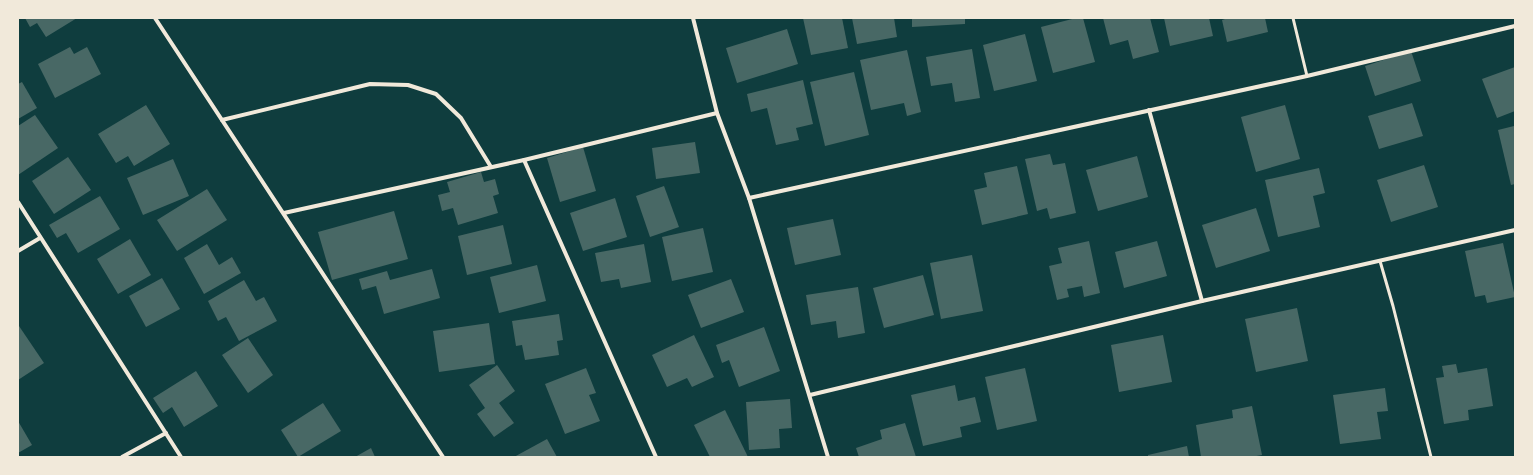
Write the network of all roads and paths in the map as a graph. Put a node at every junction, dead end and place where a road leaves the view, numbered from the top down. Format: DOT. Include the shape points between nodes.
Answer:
graph roads {
  1 [pos="155,18"];
  2 [pos="693,18"];
  3 [pos="1293,18"];
  4 [pos="1515,26"];
  5 [pos="1307,76"];
  6 [pos="1149,110"];
  7 [pos="717,113"];
  8 [pos="222,120"];
  9 [pos="524,160"];
  10 [pos="491,167"];
  11 [pos="749,198"];
  12 [pos="18,202"];
  13 [pos="284,213"];
  14 [pos="1515,230"];
  15 [pos="40,238"];
  16 [pos="18,251"];
  17 [pos="1380,261"];
  18 [pos="1202,302"];
  19 [pos="810,395"];
  20 [pos="166,433"];
  21 [pos="122,457"];
  22 [pos="181,457"];
  23 [pos="443,457"];
  24 [pos="656,457"];
  25 [pos="828,457"];
  26 [pos="1431,457"];
  1 -- 8 [label="street"];
  2 -- 7 [label="street"];
  3 -- 5 [label="lane"];
  4 -- 5 [label="street"];
  5 -- 6 [label="street"];
  6 -- 11 [label="street"];
  6 -- 18 [label="street"];
  7 -- 9 [label="street"];
  7 -- 11 [label="street"];
  8 -- 10 [label="street" via="370,84 408,85 436,94 456,113"];
  8 -- 13 [label="street"];
  9 -- 10 [label="street"];
  9 -- 24 [label="street"];
  10 -- 13 [label="street"];
  11 -- 19 [label="street"];
  12 -- 15 [label="street"];
  13 -- 23 [label="street"];
  14 -- 17 [label="street"];
  15 -- 16 [label="street"];
  15 -- 20 [label="street"];
  17 -- 18 [label="street"];
  17 -- 26 [label="lane"];
  18 -- 19 [label="street"];
  19 -- 25 [label="street"];
  20 -- 21 [label="street"];
  20 -- 22 [label="street"];
}
